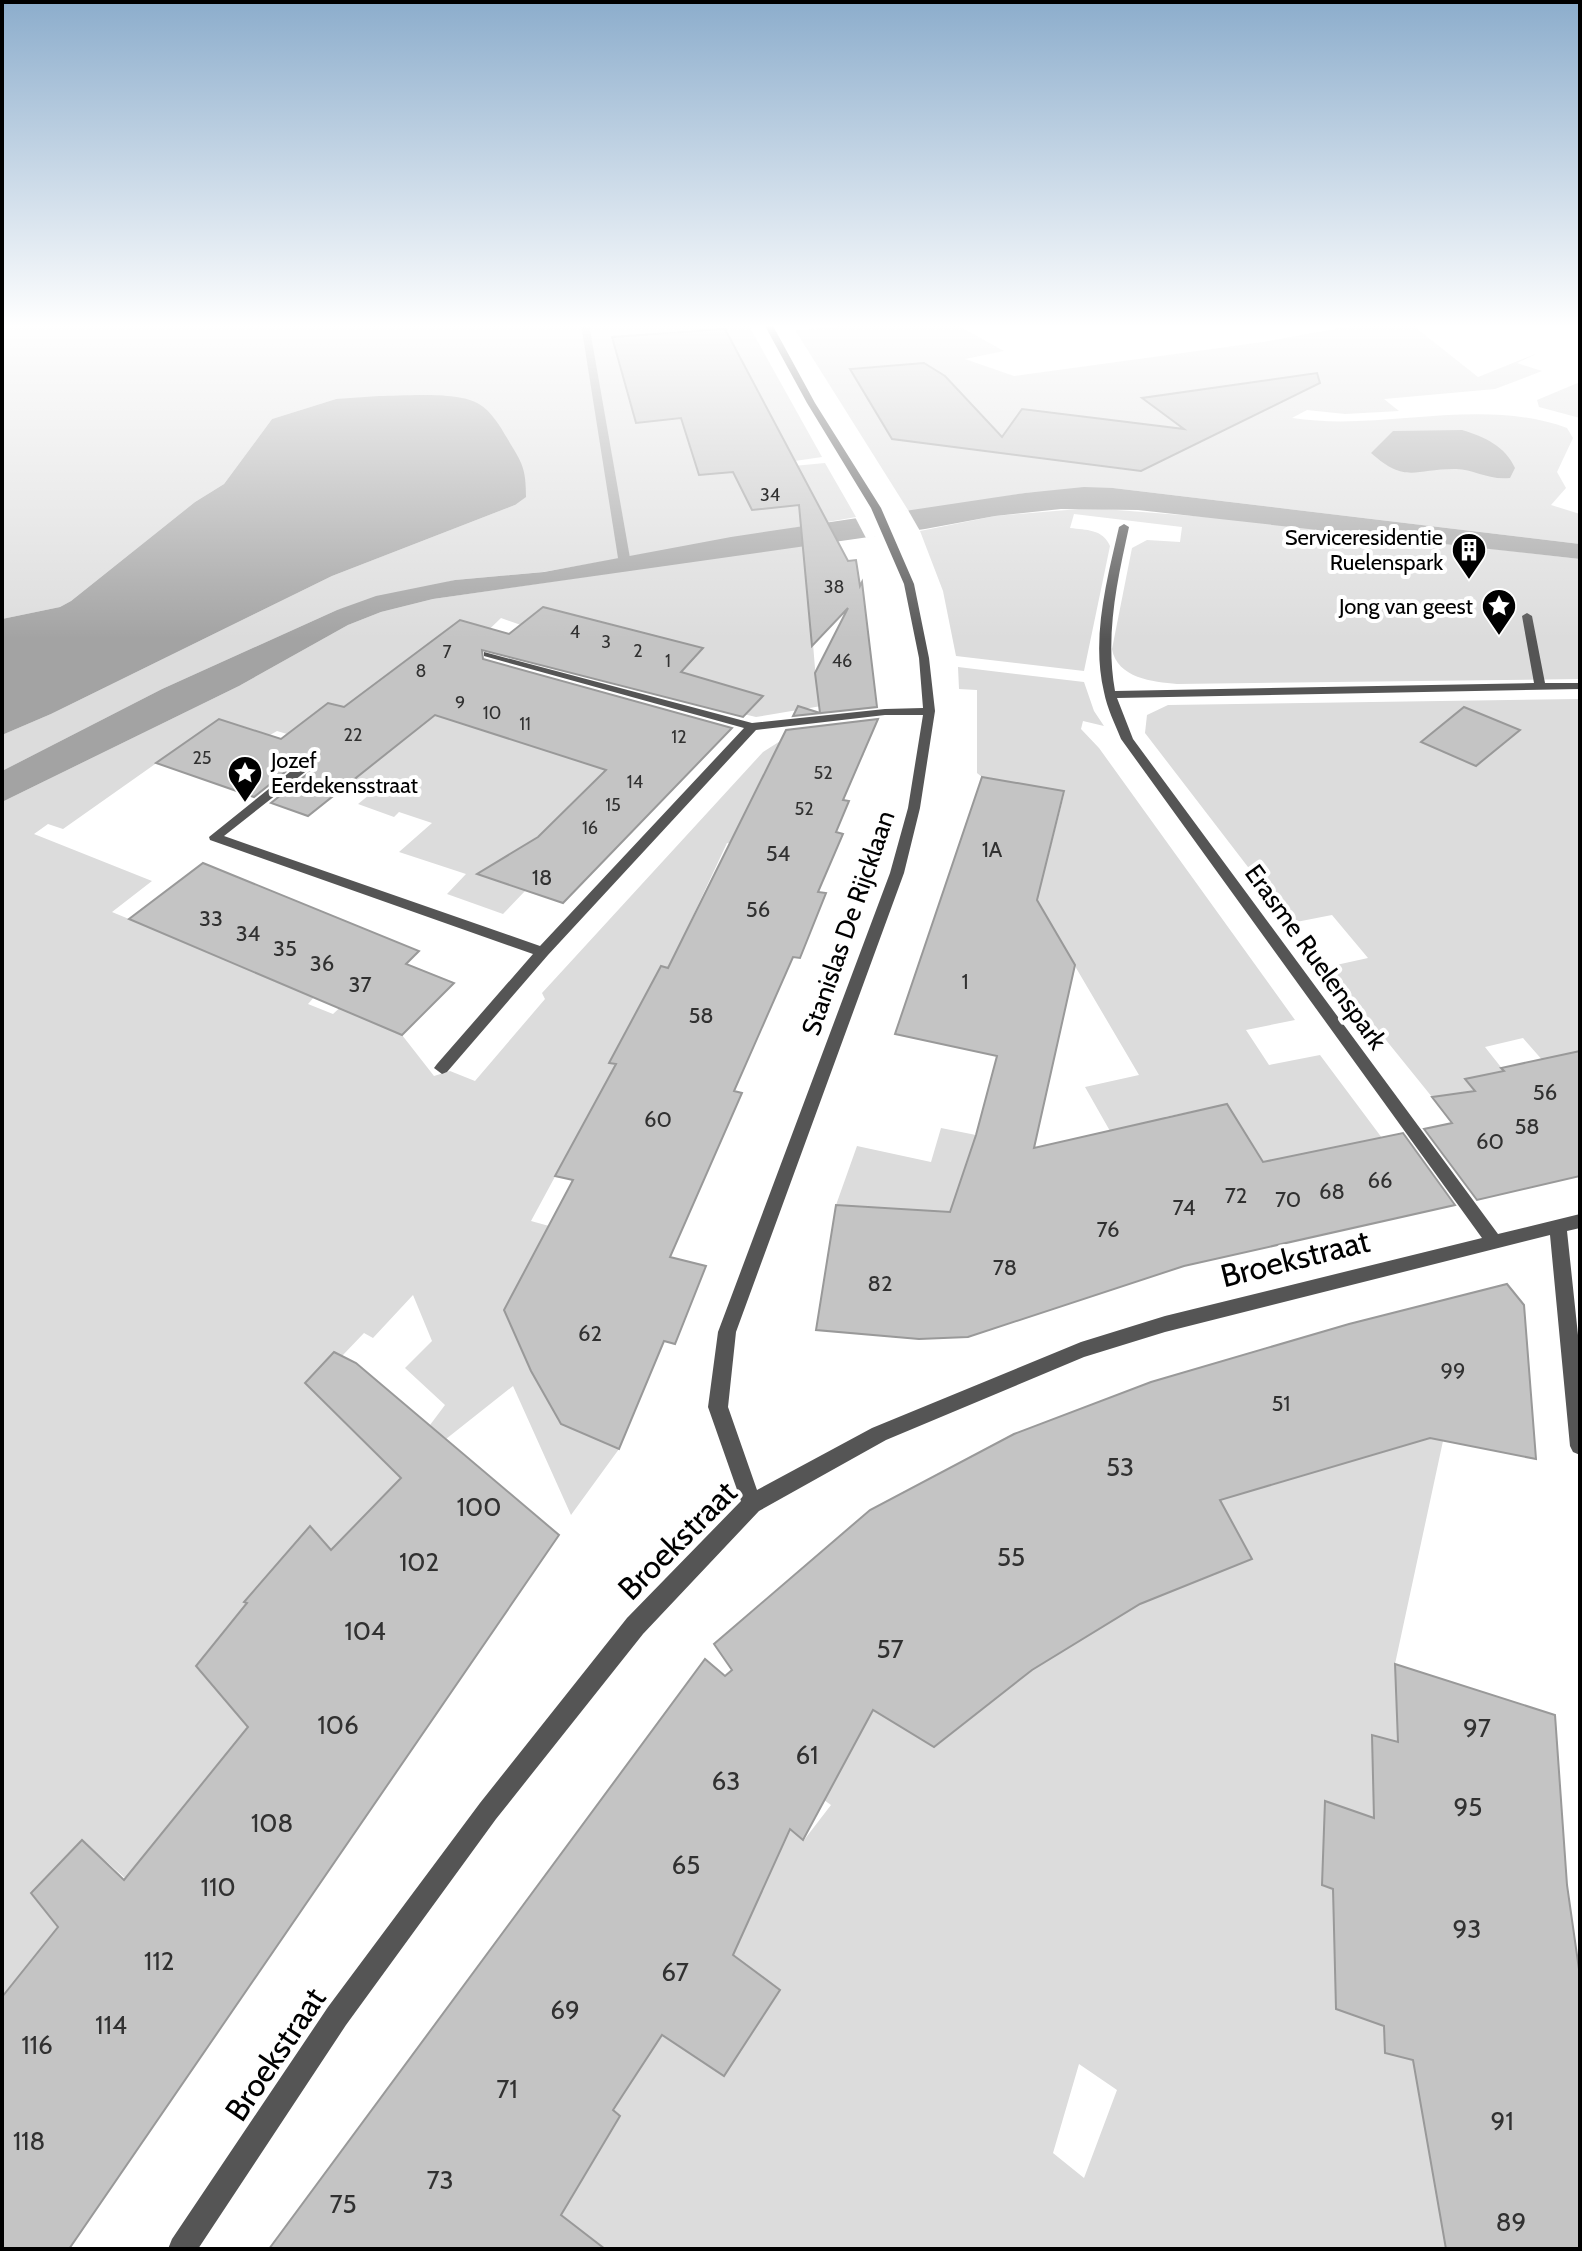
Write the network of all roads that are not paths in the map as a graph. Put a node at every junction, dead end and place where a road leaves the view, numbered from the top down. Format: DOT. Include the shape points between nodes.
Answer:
graph roads {
  1 [pos="827,429"];
  2 [pos="1124,527"];
  3 [pos="1527,616"];
  4 [pos="488,654"];
  5 [pos="1540,686"];
  6 [pos="1580,686"];
  7 [pos="1110,695"];
  8 [pos="929,711"];
  9 [pos="752,727"];
  10 [pos="310,762"];
  11 [pos="543,952"];
  12 [pos="442,1068"];
  13 [pos="1580,1221"];
  14 [pos="1558,1226"];
  15 [pos="1494,1242"];
  16 [pos="1580,1446"];
  17 [pos="752,1504"];
  18 [pos="182,2249"];
  1 -- 8 [label="street, Stanislas De Rijcklaan" via="876,508 909,584"];
  2 -- 7 [label="street, Erasme Ruelenspark" via="1104,637"];
  3 -- 5 [label="street"];
  4 -- 9 [label="street"];
  5 -- 6 [label="street"];
  5 -- 7 [label="street"];
  7 -- 15 [label="street, Erasme Ruelenspark" via="1127,739"];
  8 -- 9 [label="street"];
  8 -- 17 [label="street, Stanislas De Rijcklaan" via="914,808 897,873 727,1332 718,1407"];
  9 -- 11 [label="street"];
  10 -- 11 [label="street" via="215,837"];
  11 -- 12 [label="street"];
  13 -- 14 [label="street, Broekstraat"];
  14 -- 15 [label="street, Broekstraat"];
  14 -- 16 [label="street"];
  15 -- 17 [label="street, Broekstraat" via="1081,1350 879,1434"];
  17 -- 18 [label="street, Broekstraat" via="635,1626 488,1811 337,2016"];
}
